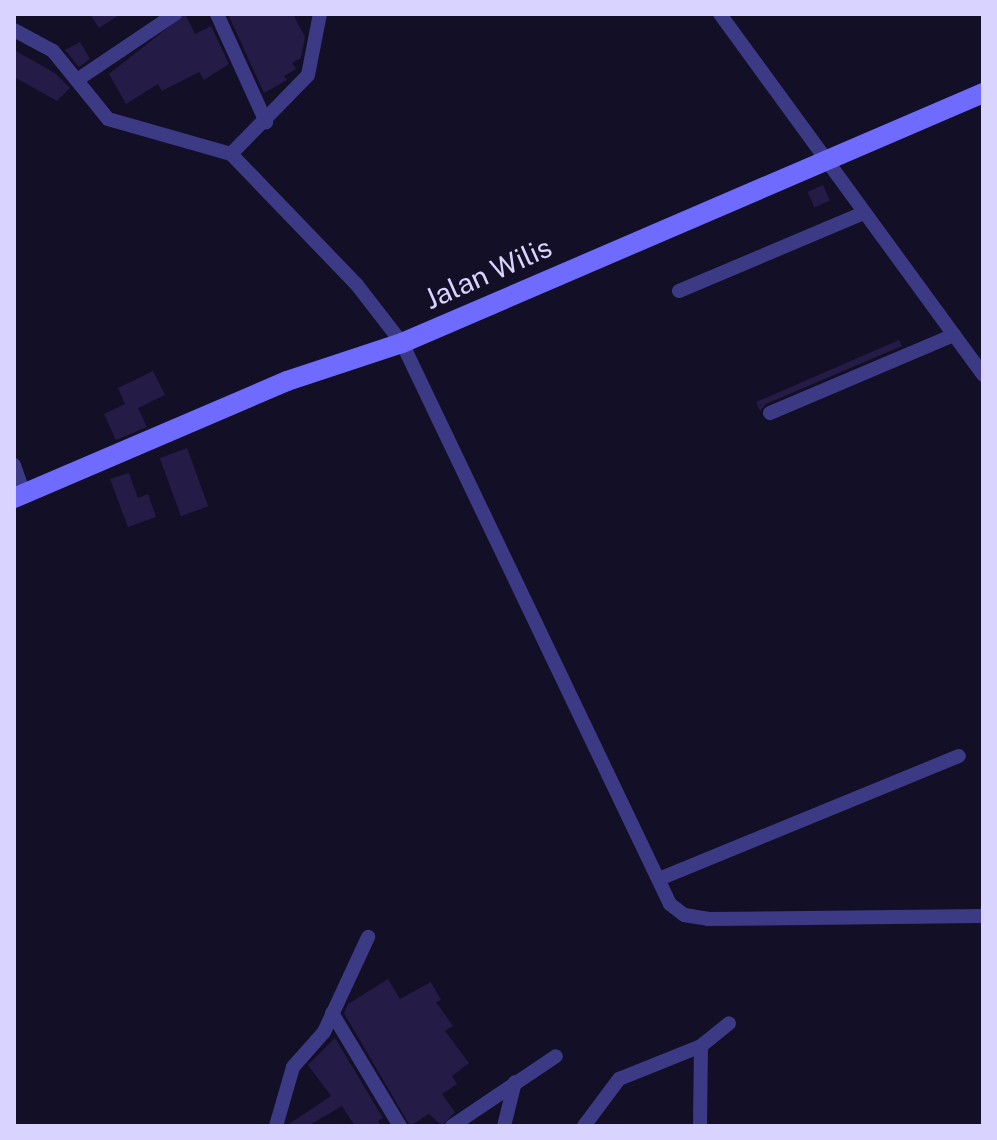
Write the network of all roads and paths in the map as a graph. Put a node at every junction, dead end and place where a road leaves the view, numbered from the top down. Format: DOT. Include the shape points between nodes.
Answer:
graph roads {
  1 [pos="175,14"];
  2 [pos="217,14"];
  3 [pos="320,14"];
  4 [pos="720,14"];
  5 [pos="14,30"];
  6 [pos="80,78"];
  7 [pos="983,93"];
  8 [pos="266,122"];
  9 [pos="231,154"];
  10 [pos="826,161"];
  11 [pos="864,213"];
  12 [pos="679,291"];
  13 [pos="954,335"];
  14 [pos="402,343"];
  15 [pos="983,375"];
  16 [pos="770,413"];
  17 [pos="14,465"];
  18 [pos="19,496"];
  19 [pos="959,756"];
  20 [pos="659,879"];
  21 [pos="983,916"];
  22 [pos="368,937"];
  23 [pos="332,1013"];
  24 [pos="729,1023"];
  25 [pos="701,1046"];
  26 [pos="556,1056"];
  27 [pos="515,1082"];
  28 [pos="276,1126"];
  29 [pos="400,1126"];
  30 [pos="452,1126"];
  31 [pos="504,1126"];
  32 [pos="584,1126"];
  33 [pos="700,1126"];
  1 -- 6 [label="street"];
  2 -- 8 [label="street"];
  3 -- 8 [label="street" via="308,75"];
  4 -- 10 [label="street"];
  5 -- 6 [label="street" via="53,51"];
  6 -- 9 [label="street" via="90,101 108,119"];
  7 -- 10 [label="main road, Jalan Wilis"];
  8 -- 9 [label="street"];
  9 -- 14 [label="street" via="357,285"];
  10 -- 11 [label="street"];
  10 -- 14 [label="main road, Jalan Wilis"];
  11 -- 12 [label="street"];
  11 -- 13 [label="street"];
  13 -- 15 [label="street"];
  13 -- 16 [label="street"];
  14 -- 18 [label="main road, Jalan Wilis" via="287,381"];
  14 -- 20 [label="street"];
  17 -- 18 [label="street"];
  19 -- 20 [label="street"];
  20 -- 21 [label="street" via="670,904 684,915 708,919"];
  22 -- 23 [label="street"];
  23 -- 28 [label="street" via="324,1032 293,1067"];
  23 -- 29 [label="street"];
  24 -- 25 [label="street"];
  25 -- 32 [label="street" via="619,1079"];
  25 -- 33 [label="street"];
  26 -- 27 [label="street"];
  27 -- 30 [label="street"];
  27 -- 31 [label="street"];
}
